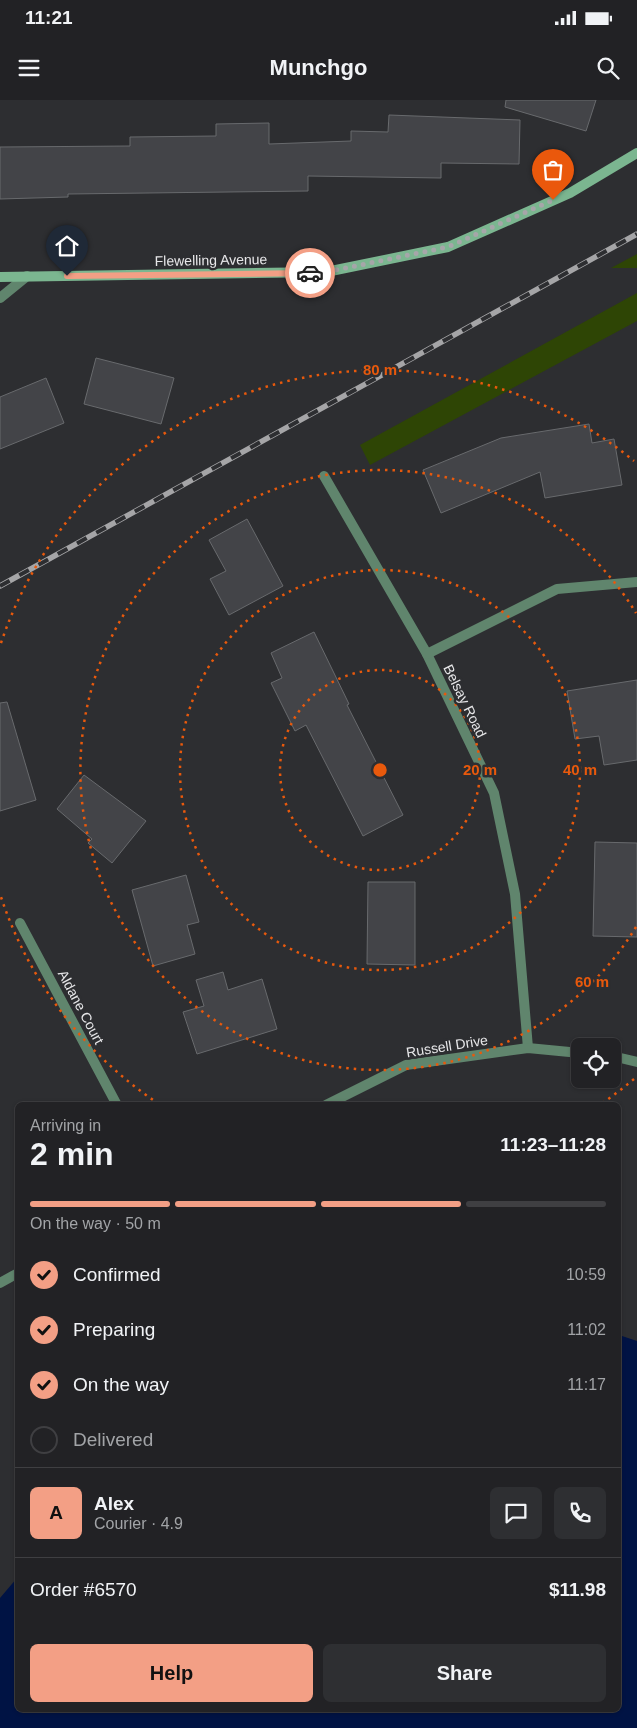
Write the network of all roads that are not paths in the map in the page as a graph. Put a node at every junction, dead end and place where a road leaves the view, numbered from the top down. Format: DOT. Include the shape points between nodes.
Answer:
graph roads {
  1 [pos="637,153"];
  2 [pos="27,276"];
  3 [pos="0,277"];
  4 [pos="0,298"];
  5 [pos="324,476"];
  6 [pos="637,582"];
  7 [pos="427,654"];
  8 [pos="20,923"];
  9 [pos="528,1048"];
  10 [pos="571,1052"];
  11 [pos="621,1058"];
  12 [pos="637,1062"];
  13 [pos="115,1102"];
  14 [pos="332,1102"];
  15 [pos="15,1275"];
  16 [pos="0,1283"];
  1 -- 2 [label="street, Flewelling Avenue" via="570,193 448,247 336,270"];
  2 -- 3 [label="street, Flewelling Avenue"];
  2 -- 4 [label="street"];
  5 -- 7 [label="street, Belsay Road"];
  6 -- 7 [label="street" via="557,588"];
  7 -- 9 [label="street, Belsay Road" via="494,793 515,894"];
  8 -- 13 [label="street, Aldane Court"];
  9 -- 10 [label="street, Russell Drive"];
  9 -- 14 [label="street, Russell Drive" via="406,1065"];
  11 -- 12 [label="street"];
  15 -- 16 [label="street"];
}
